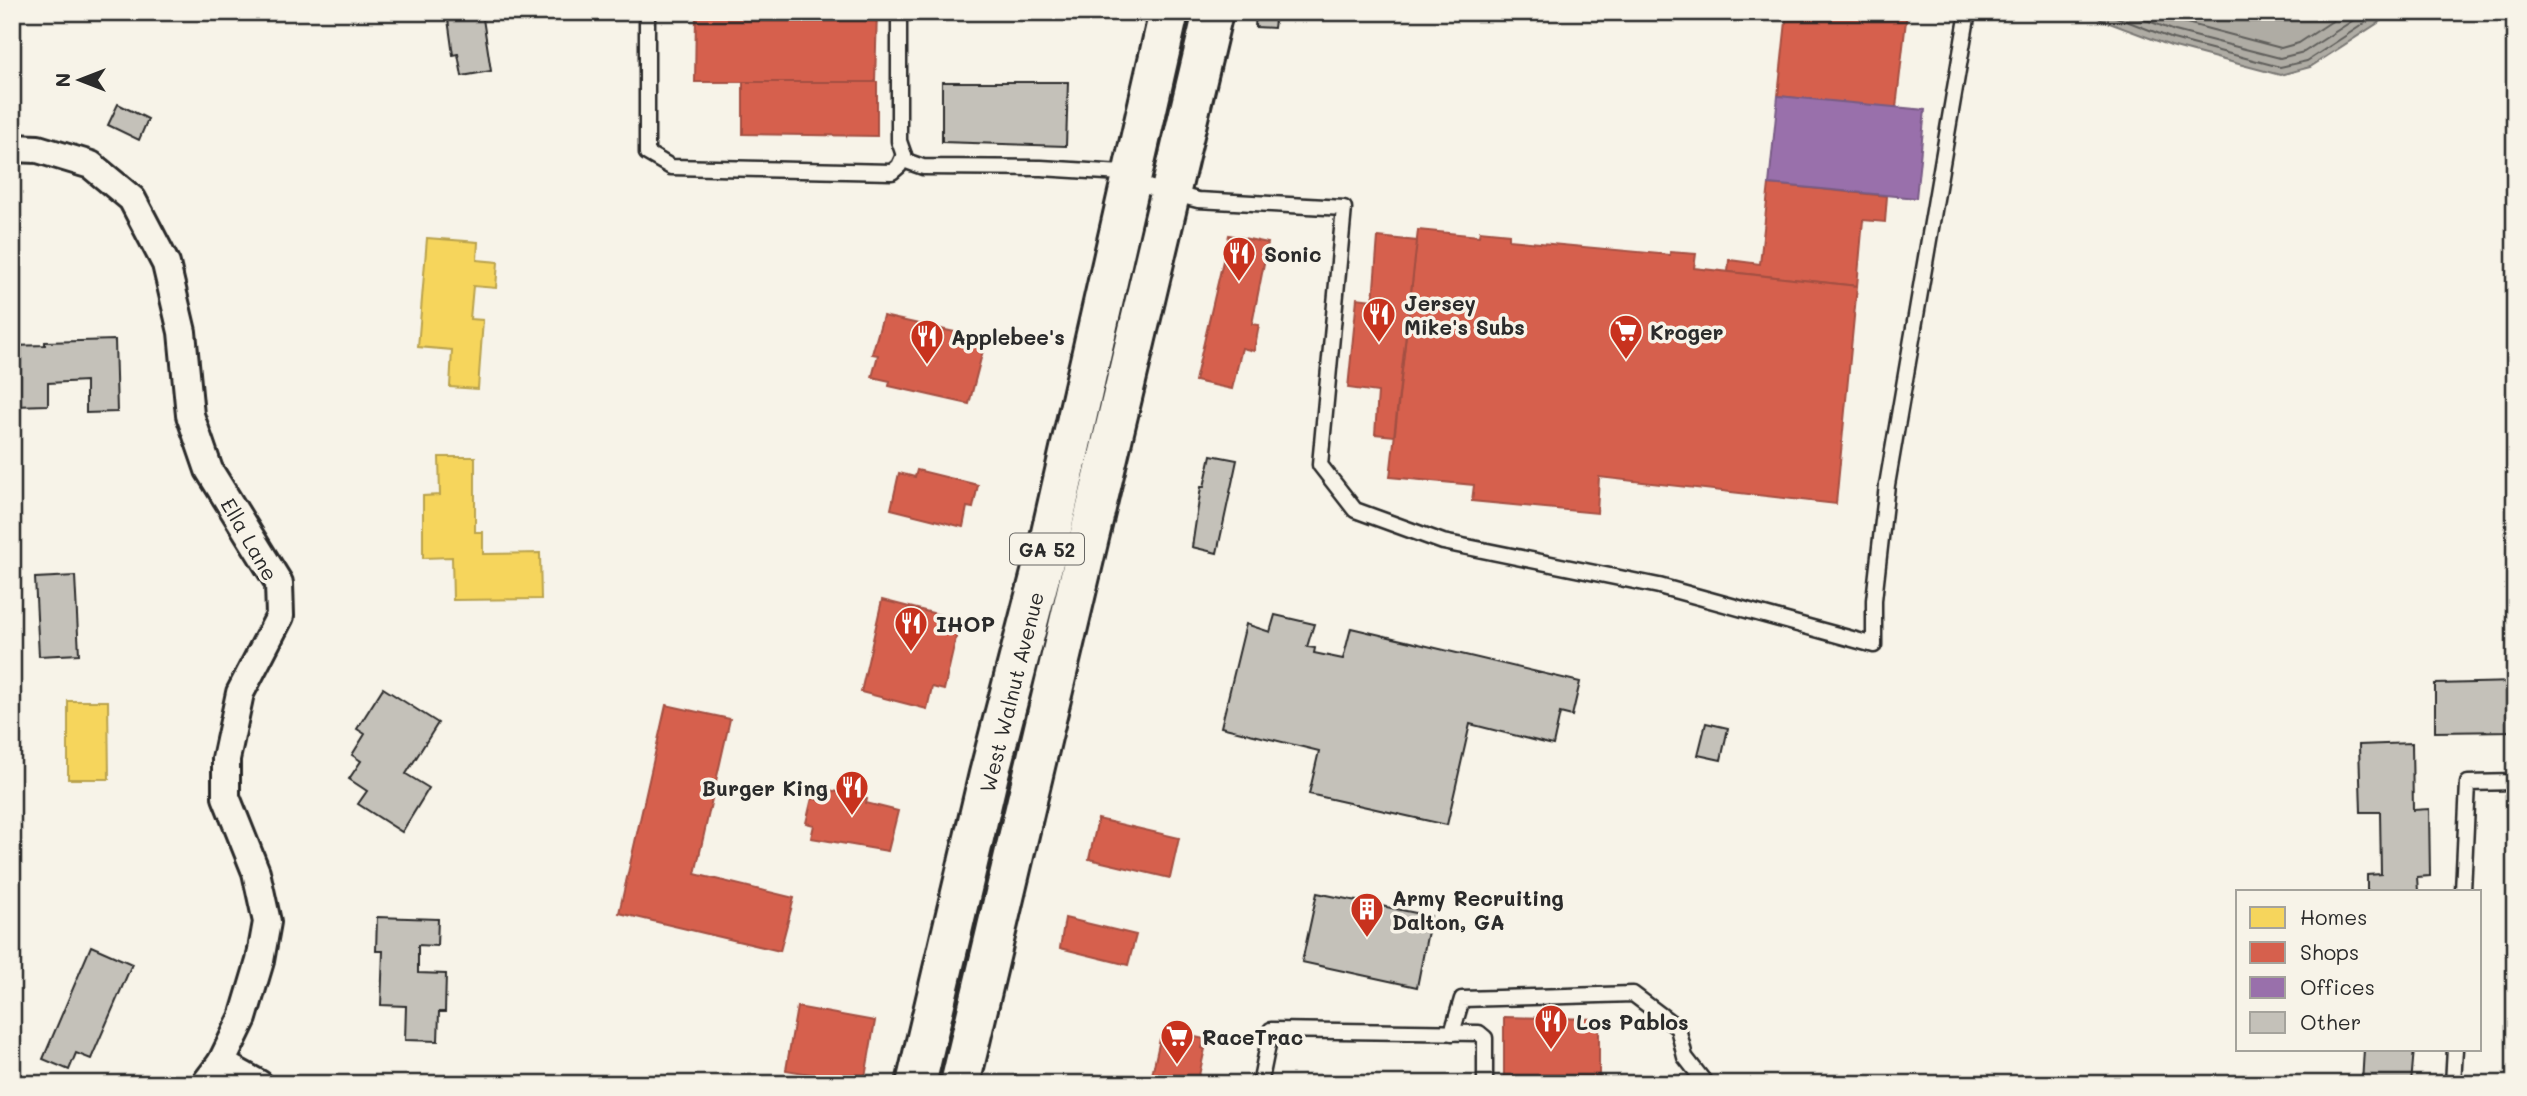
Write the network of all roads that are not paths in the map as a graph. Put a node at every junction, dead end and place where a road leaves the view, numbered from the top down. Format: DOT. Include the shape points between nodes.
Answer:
graph roads {
  1 [pos="648,12"];
  2 [pos="899,12"];
  3 [pos="1169,12"];
  4 [pos="1213,12"];
  5 [pos="1968,12"];
  6 [pos="12,148"];
  7 [pos="904,155"];
  8 [pos="1131,177"];
  9 [pos="1170,193"];
  10 [pos="2515,782"];
  11 [pos="2463,890"];
  12 [pos="1452,1033"];
  13 [pos="2455,1050"];
  14 [pos="213,1073"];
  15 [pos="259,1084"];
  16 [pos="916,1084"];
  17 [pos="960,1084"];
  18 [pos="1260,1084"];
  19 [pos="1485,1084"];
  20 [pos="1706,1084"];
  21 [pos="2453,1084"];
  1 -- 7 [label="lane" via="647,153 671,167 892,172"];
  2 -- 7 [label="lane" via="899,141"];
  3 -- 8 [label="main road, West Walnut Avenue / GA 52"];
  4 -- 9 [label="main road, West Walnut Avenue / GA 52"];
  5 -- 9 [label="lane" via="1887,485 1874,600 1874,645 1659,586 1443,542 1355,510 1320,465 1344,208 1198,200"];
  6 -- 14 [label="street, Ella Lane" via="38,149 91,165 132,199 166,264 181,332 190,415 209,470 279,583 280,616 240,693 226,759 226,797 256,872 267,922 243,1018"];
  7 -- 8 [label="lane" via="906,161 923,167 1041,168"];
  8 -- 9 [label="lane"];
  8 -- 16 [label="main road, West Walnut Avenue / GA 52" via="1049,542"];
  9 -- 17 [label="main road, West Walnut Avenue / GA 52"];
  10 -- 11 [label="lane" via="2468,783"];
  12 -- 18 [label="lane" via="1271,1030"];
  12 -- 19 [label="lane" via="1479,1033 1485,1038"];
  12 -- 20 [label="lane" via="1462,999 1633,994 1678,1028 1685,1057"];
  13 -- 21 [label="lane"];
  14 -- 15 [label="street"];
}
